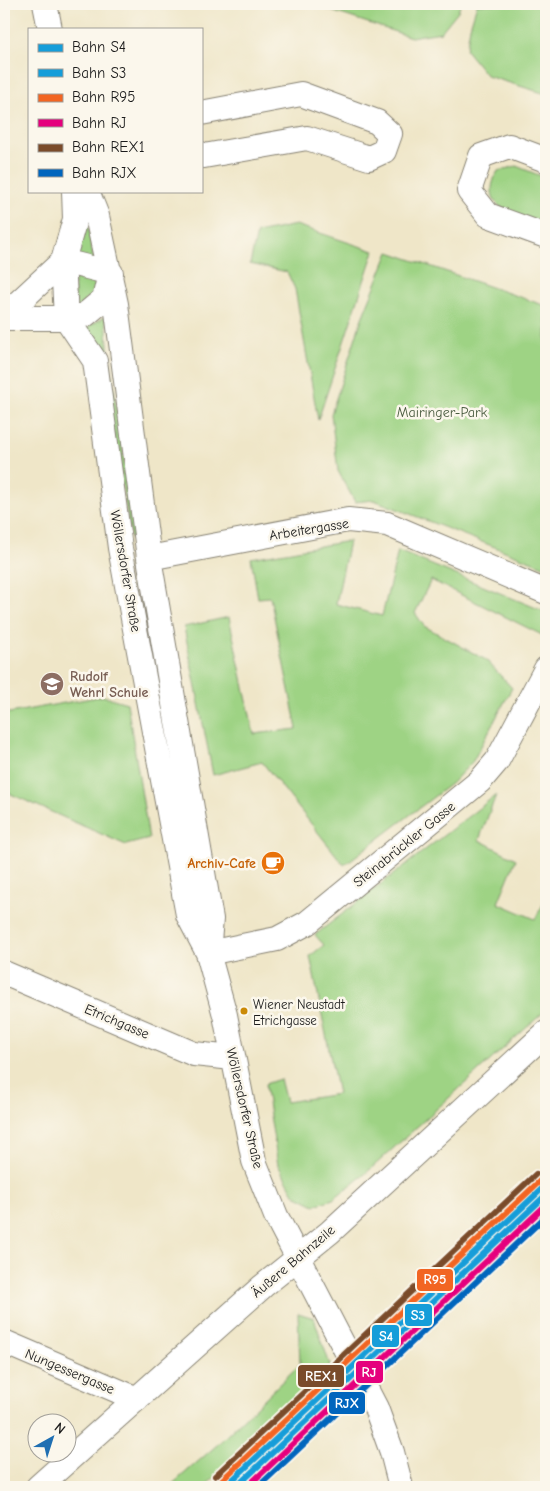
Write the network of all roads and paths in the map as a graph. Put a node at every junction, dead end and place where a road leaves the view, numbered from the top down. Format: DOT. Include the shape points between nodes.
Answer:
graph roads {
  1 [pos="45,4"];
  2 [pos="50,28"];
  3 [pos="202,113"];
  4 [pos="202,155"];
  5 [pos="546,160"];
  6 [pos="74,192"];
  7 [pos="87,192"];
  8 [pos="546,236"];
  9 [pos="63,261"];
  10 [pos="110,272"];
  11 [pos="4,317"];
  12 [pos="66,318"];
  13 [pos="149,558"];
  14 [pos="546,592"];
  15 [pos="546,669"];
  16 [pos="208,953"];
  17 [pos="4,973"];
  18 [pos="546,1033"];
  19 [pos="233,1058"];
  20 [pos="297,1258"];
  21 [pos="4,1342"];
  22 [pos="137,1399"];
  23 [pos="38,1487"];
  24 [pos="400,1487"];
  1 -- 2 [label="street"];
  3 -- 4 [label="street" via="300,94 377,122 390,134 384,151 369,158 308,138"];
  5 -- 8 [label="street" via="509,146 481,156 469,191 488,215"];
  6 -- 9 [label="street" via="74,219"];
  7 -- 10 [label="street, Wöllersdorfer Straße" via="97,216"];
  9 -- 10 [label="street"];
  9 -- 11 [label="street"];
  9 -- 12 [label="street"];
  10 -- 12 [label="street" via="104,299 86,315"];
  10 -- 13 [label="street, Wöllersdorfer Straße"];
  11 -- 12 [label="street"];
  12 -- 16 [label="street, Wöllersdorfer Straße" via="95,360 120,548 188,915"];
  13 -- 14 [label="street, Arbeitergasse" via="348,520 387,524"];
  13 -- 16 [label="street, Wöllersdorfer Straße" via="211,918"];
  15 -- 16 [label="street, Steinabrückler Gasse" via="497,761 480,781 307,923 278,939"];
  16 -- 19 [label="street, Wöllersdorfer Straße"];
  17 -- 19 [label="street, Etrichgasse" via="194,1054"];
  18 -- 20 [label="street, Äußere Bahnzeile" via="330,1232"];
  19 -- 20 [label="street, Wöllersdorfer Straße" via="254,1161"];
  20 -- 22 [label="street, Äußere Bahnzeile"];
  20 -- 24 [label="street, Wöllersdorfer Straße" via="376,1408 392,1452"];
  21 -- 22 [label="street, Nungessergasse"];
  22 -- 23 [label="street, Äußere Bahnzeile"];
}
